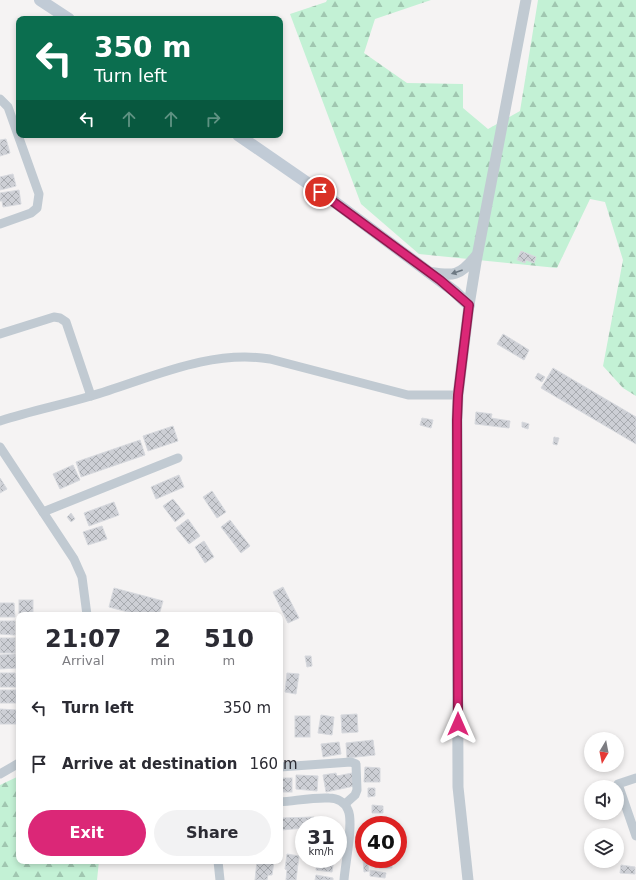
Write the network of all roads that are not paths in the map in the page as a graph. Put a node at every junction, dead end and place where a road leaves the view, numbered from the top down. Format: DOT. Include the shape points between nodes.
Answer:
graph roads {
  1 [pos="40,0"];
  2 [pos="526,0"];
  3 [pos="64,16"];
  4 [pos="0,99"];
  5 [pos="16,129"];
  6 [pos="19,138"];
  7 [pos="242,138"];
  8 [pos="0,224"];
  9 [pos="478,254"];
  10 [pos="428,272"];
  11 [pos="469,305"];
  12 [pos="0,334"];
  13 [pos="458,395"];
  14 [pos="91,396"];
  15 [pos="0,421"];
  16 [pos="0,446"];
  17 [pos="178,458"];
  18 [pos="43,512"];
  19 [pos="87,612"];
  20 [pos="16,765"];
  21 [pos="283,767"];
  22 [pos="0,774"];
  23 [pos="636,778"];
  24 [pos="283,802"];
  25 [pos="344,804"];
  26 [pos="636,836"];
  27 [pos="218,864"];
  28 [pos="220,880"];
  29 [pos="344,880"];
  30 [pos="468,880"];
  1 -- 3 [label="main road"];
  2 -- 9 [label="street"];
  4 -- 5 [label="street" via="8,107"];
  6 -- 8 [label="street" via="39,194 37,208 31,213"];
  7 -- 10 [label="main road" via="332,200"];
  9 -- 10 [label="street, one-way" via="464,270 457,273 450,275"];
  9 -- 11 [label="street"];
  10 -- 11 [label="main road"];
  11 -- 13 [label="street"];
  12 -- 14 [label="street" via="54,317 66,322"];
  13 -- 14 [label="street" via="408,395 270,359 251,357 210,360 184,366"];
  13 -- 30 [label="street" via="458,787"];
  14 -- 15 [label="street"];
  16 -- 18 [label="street"];
  17 -- 18 [label="street"];
  18 -- 19 [label="street" via="74,559 82,577"];
  20 -- 22 [label="street"];
  21 -- 25 [label="street" via="351,762 356,764 357,790"];
  23 -- 26 [label="street" via="618,784"];
  24 -- 25 [label="street" via="328,798 337,799"];
  25 -- 29 [label="street" via="349,811 350,822"];
  27 -- 28 [label="street"];
}
